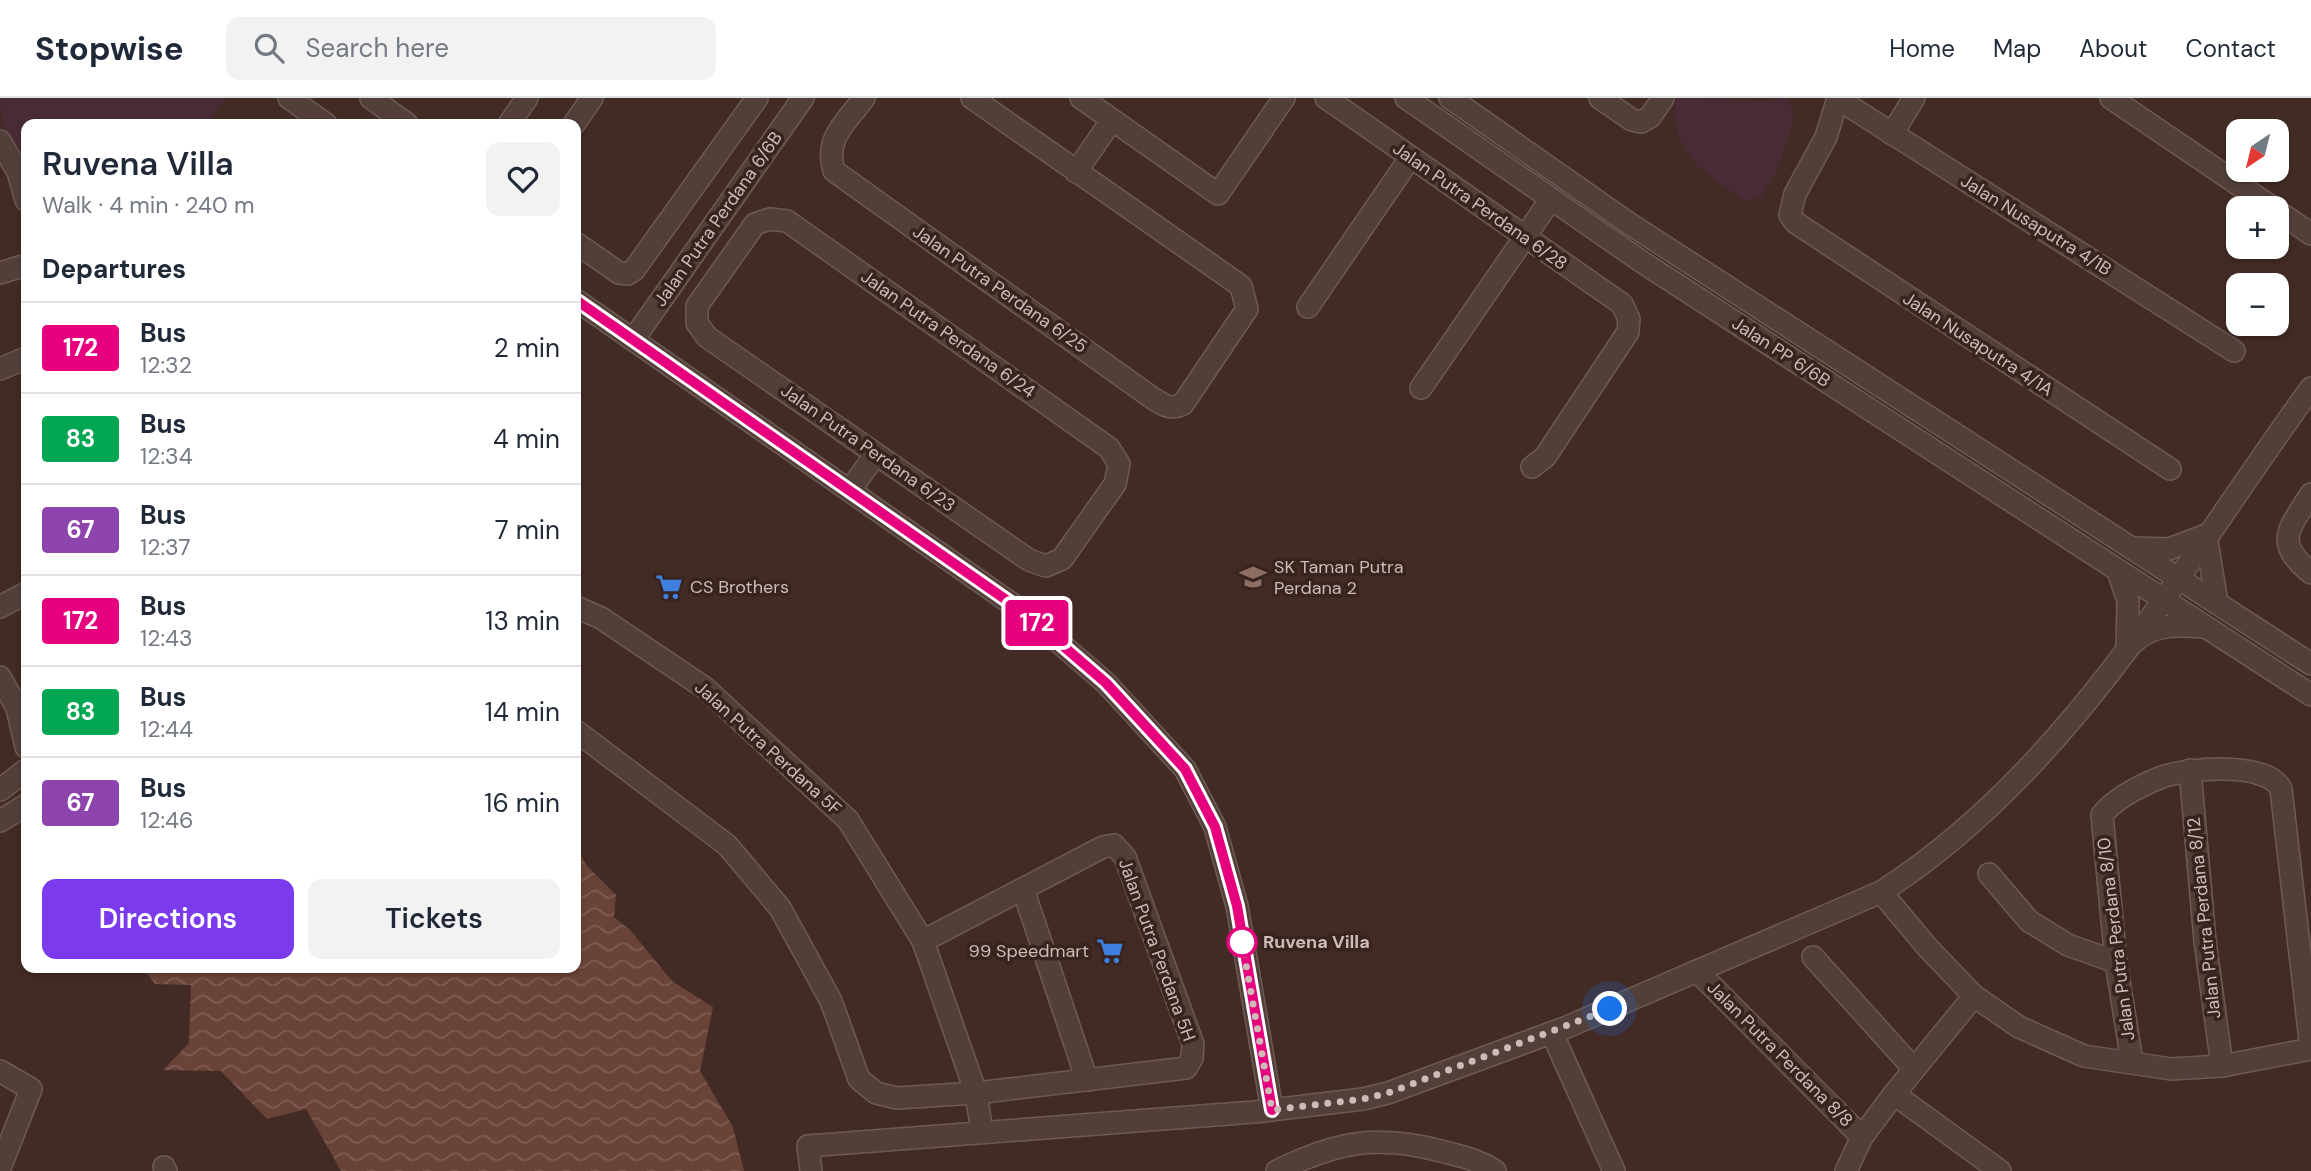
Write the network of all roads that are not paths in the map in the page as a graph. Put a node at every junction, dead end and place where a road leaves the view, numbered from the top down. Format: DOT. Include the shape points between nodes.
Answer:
graph roads {
  1 [pos="289,98"];
  2 [pos="371,98"];
  3 [pos="527,98"];
  4 [pos="592,98"];
  5 [pos="757,98"];
  6 [pos="864,98"];
  7 [pos="972,98"];
  8 [pos="1081,98"];
  9 [pos="1284,98"];
  10 [pos="1326,98"];
  11 [pos="1406,98"];
  12 [pos="1450,98"];
  13 [pos="1601,98"];
  14 [pos="1663,98"];
  15 [pos="1914,98"];
  16 [pos="2111,98"];
  17 [pos="800,99"];
  18 [pos="1838,99"];
  19 [pos="319,119"];
  20 [pos="400,119"];
  21 [pos="512,119"];
  22 [pos="577,119"];
  23 [pos="1112,120"];
  24 [pos="1892,134"];
  25 [pos="0,141"];
  26 [pos="1410,158"];
  27 [pos="21,171"];
  28 [pos="1076,172"];
  29 [pos="2254,196"];
  30 [pos="1551,199"];
  31 [pos="2289,219"];
  32 [pos="2311,234"];
  33 [pos="1525,239"];
  34 [pos="581,246"];
  35 [pos="21,267"];
  36 [pos="0,273"];
  37 [pos="581,304"];
  38 [pos="1308,307"];
  39 [pos="707,337"];
  40 [pos="633,340"];
  41 [pos="2234,351"];
  42 [pos="21,360"];
  43 [pos="0,369"];
  44 [pos="1421,388"];
  45 [pos="2311,388"];
  46 [pos="876,454"];
  47 [pos="1531,467"];
  48 [pos="2170,469"];
  49 [pos="850,490"];
  50 [pos="2311,494"];
  51 [pos="2206,535"];
  52 [pos="2131,548"];
  53 [pos="1029,560"];
  54 [pos="2118,571"];
  55 [pos="2311,573"];
  56 [pos="2177,577"];
  57 [pos="21,596"];
  58 [pos="2161,600"];
  59 [pos="2217,603"];
  60 [pos="0,607"];
  61 [pos="581,609"];
  62 [pos="2204,627"];
  63 [pos="2127,648"];
  64 [pos="2311,664"];
  65 [pos="0,677"];
  66 [pos="2311,695"];
  67 [pos="21,706"];
  68 [pos="581,735"];
  69 [pos="2190,770"];
  70 [pos="21,774"];
  71 [pos="0,790"];
  72 [pos="21,808"];
  73 [pos="0,821"];
  74 [pos="1989,874"];
  75 [pos="1023,890"];
  76 [pos="1881,892"];
  77 [pos="923,941"];
  78 [pos="2306,956"];
  79 [pos="1813,957"];
  80 [pos="2116,962"];
  81 [pos="1697,971"];
  82 [pos="1975,996"];
  83 [pos="1552,1032"];
  84 [pos="2311,1049"];
  85 [pos="2132,1062"];
  86 [pos="2222,1066"];
  87 [pos="1914,1069"];
  88 [pos="0,1071"];
  89 [pos="1087,1080"];
  90 [pos="976,1093"];
  91 [pos="1894,1094"];
  92 [pos="1272,1110"];
  93 [pos="982,1132"];
  94 [pos="1862,1137"];
  95 [pos="0,1168"];
  96 [pos="811,1171"];
  97 [pos="1277,1171"];
  98 [pos="1495,1171"];
  99 [pos="1614,1171"];
  100 [pos="1846,1171"];
  101 [pos="2000,1171"];
  1 -- 19 [label="street"];
  2 -- 20 [label="street"];
  3 -- 21 [label="street"];
  4 -- 22 [label="street"];
  5 -- 34 [label="street" via="634,270 619,273"];
  6 -- 28 [label="street, Jalan Putra Perdana 6/25" via="834,139 829,154 834,171 1167,407 1176,408 1247,309 1247,297 1231,278"];
  7 -- 28 [label="street"];
  8 -- 23 [label="street"];
  9 -- 23 [label="street" via="1217,194"];
  10 -- 26 [label="street, Jalan Putra Perdana 6/28"];
  11 -- 30 [label="street, Jalan PP 6/6B"];
  12 -- 52 [label="street, Jalan PP 6/6B" via="1630,224"];
  13 -- 14 [label="street" via="1641,122"];
  15 -- 24 [label="street"];
  16 -- 29 [label="street"];
  17 -- 40 [label="street, Jalan Putra Perdana 6/6B"];
  18 -- 24 [label="street, Jalan Nusaputra 4/1B"];
  18 -- 48 [label="street, Jalan Nusaputra 4/1A" via="1826,136 1795,194 1790,215 1802,229"];
  23 -- 28 [label="street"];
  24 -- 41 [label="street, Jalan Nusaputra 4/1B"];
  25 -- 27 [label="street"];
  26 -- 33 [label="street, Jalan Putra Perdana 6/28"];
  26 -- 38 [label="street"];
  30 -- 33 [label="street"];
  30 -- 54 [label="street, Jalan PP 6/6B"];
  31 -- 32 [label="street"];
  33 -- 44 [label="street"];
  33 -- 47 [label="street, Jalan Putra Perdana 6/28" via="1622,304 1629,319 1628,332 1545,457"];
  35 -- 36 [label="street"];
  37 -- 40 [label="street"];
  39 -- 46 [label="street, Jalan Putra Perdana 6/23"];
  39 -- 53 [label="street, Jalan Putra Perdana 6/24" via="697,323 697,306 755,224 770,219 787,221 1109,448 1119,464 1107,496 1062,559 1046,566"];
  40 -- 49 [label="street"];
  42 -- 43 [label="street"];
  45 -- 51 [label="street"];
  46 -- 49 [label="street"];
  46 -- 53 [label="street, Jalan Putra Perdana 6/23"];
  49 -- 92 [label="street" via="1070,649 1185,769 1215,827 1237,906"];
  50 -- 55 [label="street" via="2286,533 2295,560"];
  51 -- 52 [label="street" via="2169,549"];
  51 -- 56 [label="street"];
  51 -- 59 [label="street"];
  52 -- 56 [label="street, Jalan PP 6/6B"];
  54 -- 58 [label="street, Jalan PP 6/6B"];
  54 -- 63 [label="street" via="2128,600"];
  56 -- 58 [label="street"];
  56 -- 59 [label="street, Jalan PP 6/6B"];
  57 -- 60 [label="street"];
  58 -- 62 [label="street, Jalan PP 6/6B"];
  58 -- 63 [label="street"];
  59 -- 64 [label="street, Jalan PP 6/6B"];
  61 -- 77 [label="street, Jalan Putra Perdana 5F" via="705,688 801,773 848,820"];
  62 -- 63 [label="street" via="2156,629"];
  62 -- 66 [label="street, Jalan PP 6/6B"];
  63 -- 76 [label="street" via="2046,751 1920,867"];
  65 -- 67 [label="street"];
  68 -- 90 [label="street" via="727,845 780,908 831,1001 859,1079 876,1093 897,1098"];
  69 -- 78 [label="street" via="2236,770 2276,781 2281,789"];
  69 -- 80 [label="street, Jalan Putra Perdana 8/10" via="2162,777 2127,795 2102,816"];
  69 -- 86 [label="street, Jalan Putra Perdana 8/12"];
  70 -- 71 [label="street"];
  72 -- 73 [label="street"];
  74 -- 80 [label="street" via="2029,921 2068,946"];
  75 -- 77 [label="street"];
  75 -- 89 [label="street"];
  75 -- 89 [label="street, Jalan Putra Perdana 5H" via="1114,845 1125,857 1193,1044 1186,1068"];
  76 -- 81 [label="street"];
  76 -- 82 [label="street"];
  77 -- 90 [label="street, Jalan Putra Perdana 5F"];
  78 -- 84 [label="street"];
  79 -- 87 [label="street"];
  80 -- 85 [label="street, Jalan Putra Perdana 8/10"];
  81 -- 83 [label="street"];
  81 -- 94 [label="street, Jalan Putra Perdana 8/8"];
  82 -- 85 [label="street" via="2019,1027 2084,1056"];
  82 -- 87 [label="street"];
  83 -- 92 [label="street" via="1388,1093"];
  83 -- 99 [label="street"];
  84 -- 86 [label="street"];
  85 -- 86 [label="street" via="2171,1069"];
  87 -- 91 [label="street"];
  88 -- 95 [label="street" via="31,1088"];
  89 -- 90 [label="street"];
  90 -- 93 [label="street, Jalan Putra Perdana 5F"];
  91 -- 94 [label="street"];
  91 -- 101 [label="street"];
  92 -- 93 [label="street"];
  93 -- 96 [label="street" via="808,1146"];
  94 -- 100 [label="street"];
  97 -- 98 [label="street" via="1317,1152 1363,1141 1417,1144 1480,1161"];
}
